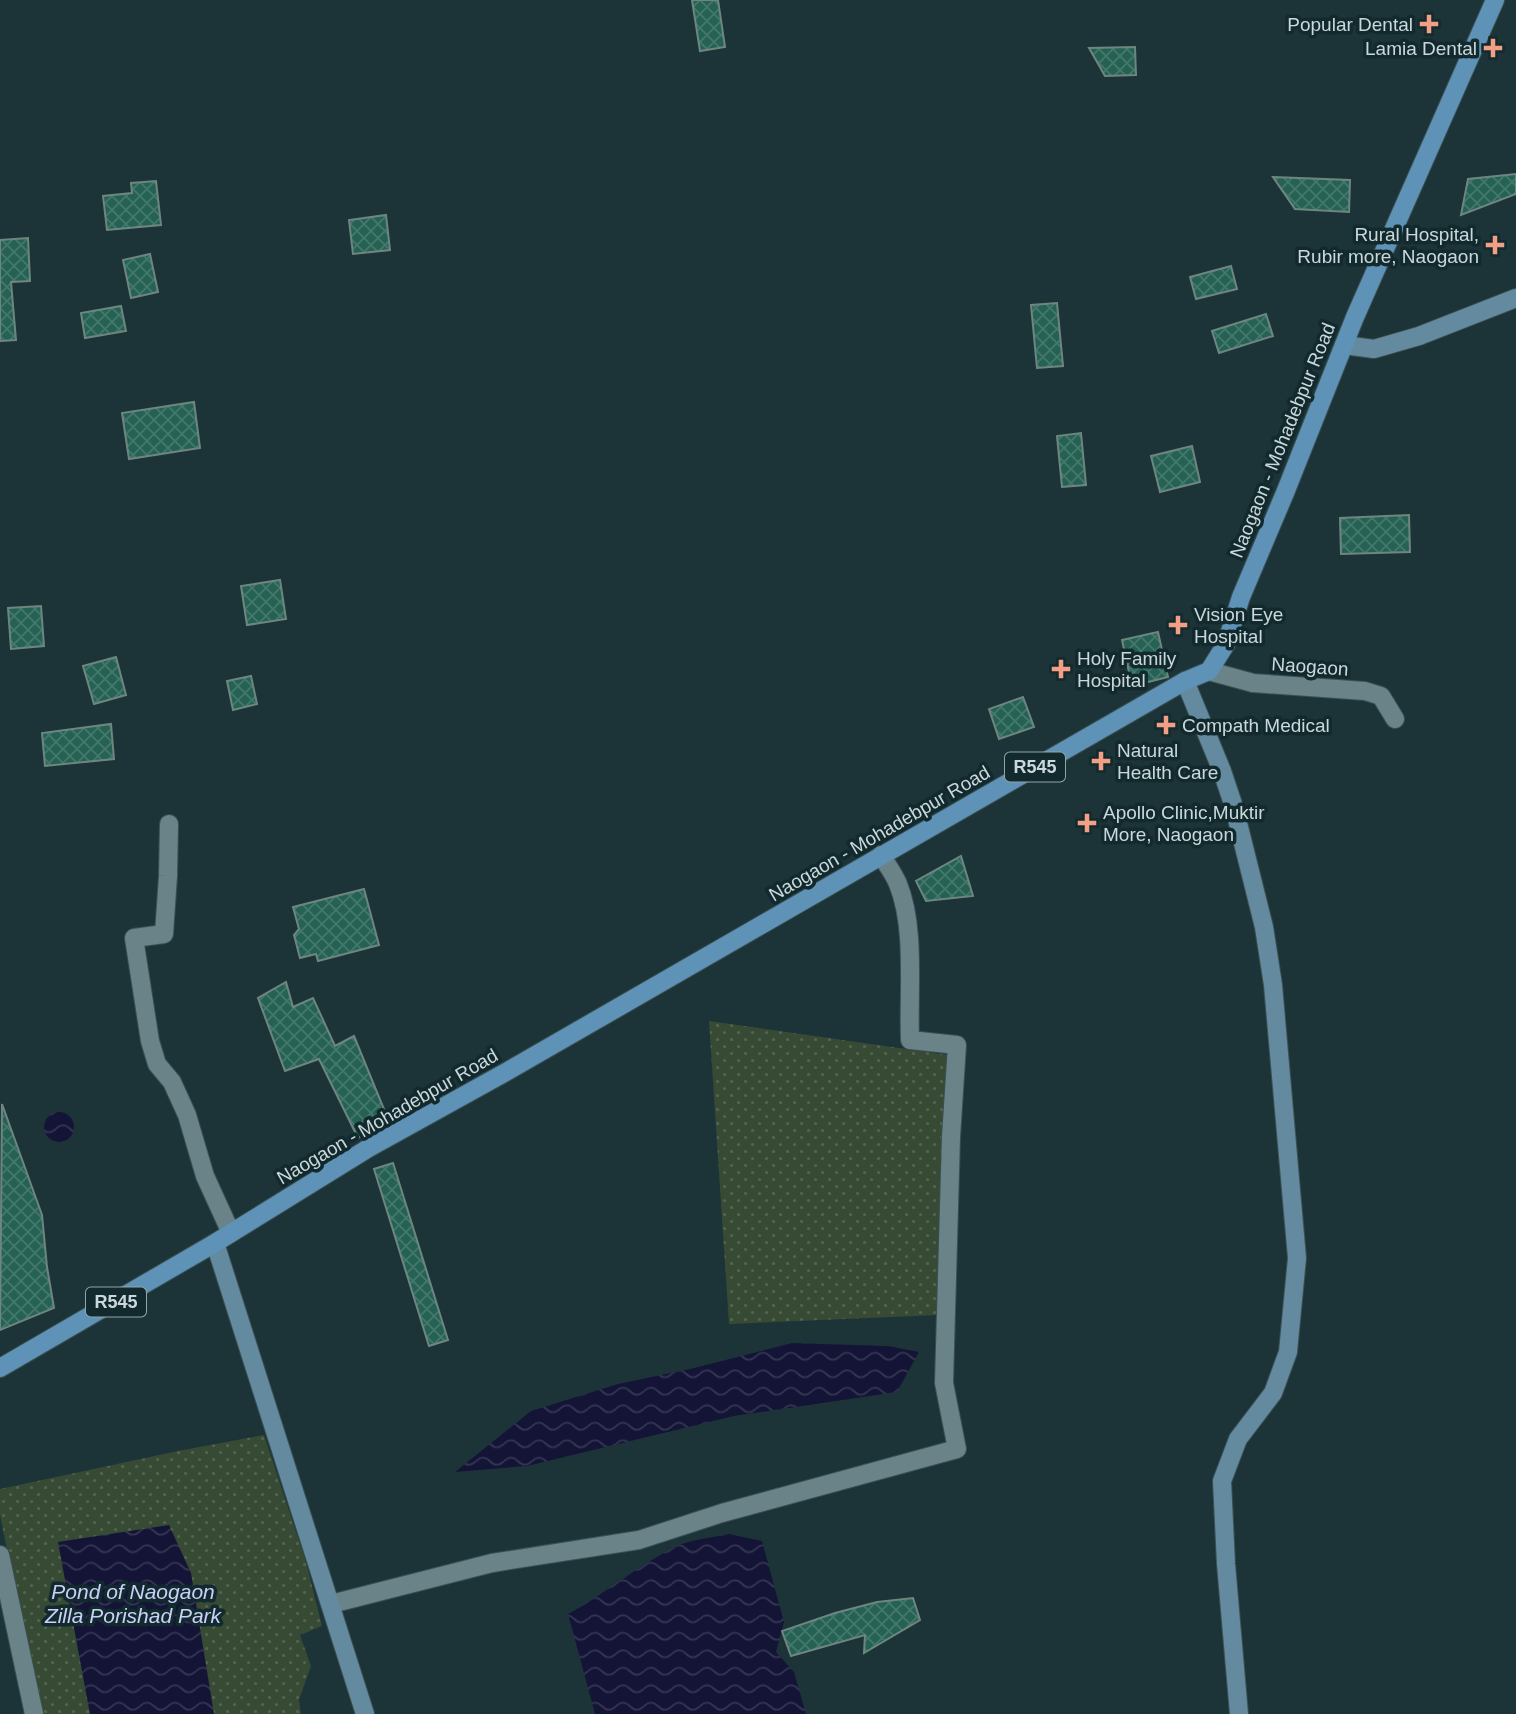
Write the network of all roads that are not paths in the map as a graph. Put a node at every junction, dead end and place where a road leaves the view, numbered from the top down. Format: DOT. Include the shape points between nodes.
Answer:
graph roads {
  1 [pos="1495,0"];
  2 [pos="1516,298"];
  3 [pos="1344,345"];
  4 [pos="1209,671"];
  5 [pos="1185,681"];
  6 [pos="1395,719"];
  7 [pos="169,824"];
  8 [pos="881,855"];
  9 [pos="231,1233"];
  10 [pos="215,1243"];
  11 [pos="0,1368"];
  12 [pos="0,1555"];
  13 [pos="331,1604"];
  14 [pos="34,1714"];
  15 [pos="365,1714"];
  16 [pos="1240,1714"];
  1 -- 3 [label="main road, Naogaon - Mohadebpur Road"];
  2 -- 3 [label="street" via="1374,349"];
  3 -- 4 [label="main road, Naogaon - Mohadebpur Road" via="1226,644"];
  4 -- 5 [label="main road, Naogaon - Mohadebpur Road / R545"];
  4 -- 6 [label="street, Naogaon" via="1254,682 1365,691 1381,696"];
  5 -- 8 [label="main road, Naogaon - Mohadebpur Road / R545"];
  5 -- 16 [label="street" via="1234,807 1264,927 1297,1258 1288,1352 1273,1393 1238,1439 1222,1481"];
  7 -- 9 [label="street" via="164,934 134,937 157,1064 172,1082 187,1115 205,1177"];
  8 -- 9 [label="main road, Naogaon - Mohadebpur Road / R545" via="367,1149"];
  8 -- 13 [label="street" via="898,883 906,911 910,1040 957,1045 944,1383 957,1450 639,1540 492,1563"];
  9 -- 10 [label="main road, R545"];
  10 -- 11 [label="main road, R545"];
  10 -- 13 [label="street"];
  12 -- 14 [label="street"];
  13 -- 15 [label="street"];
}
